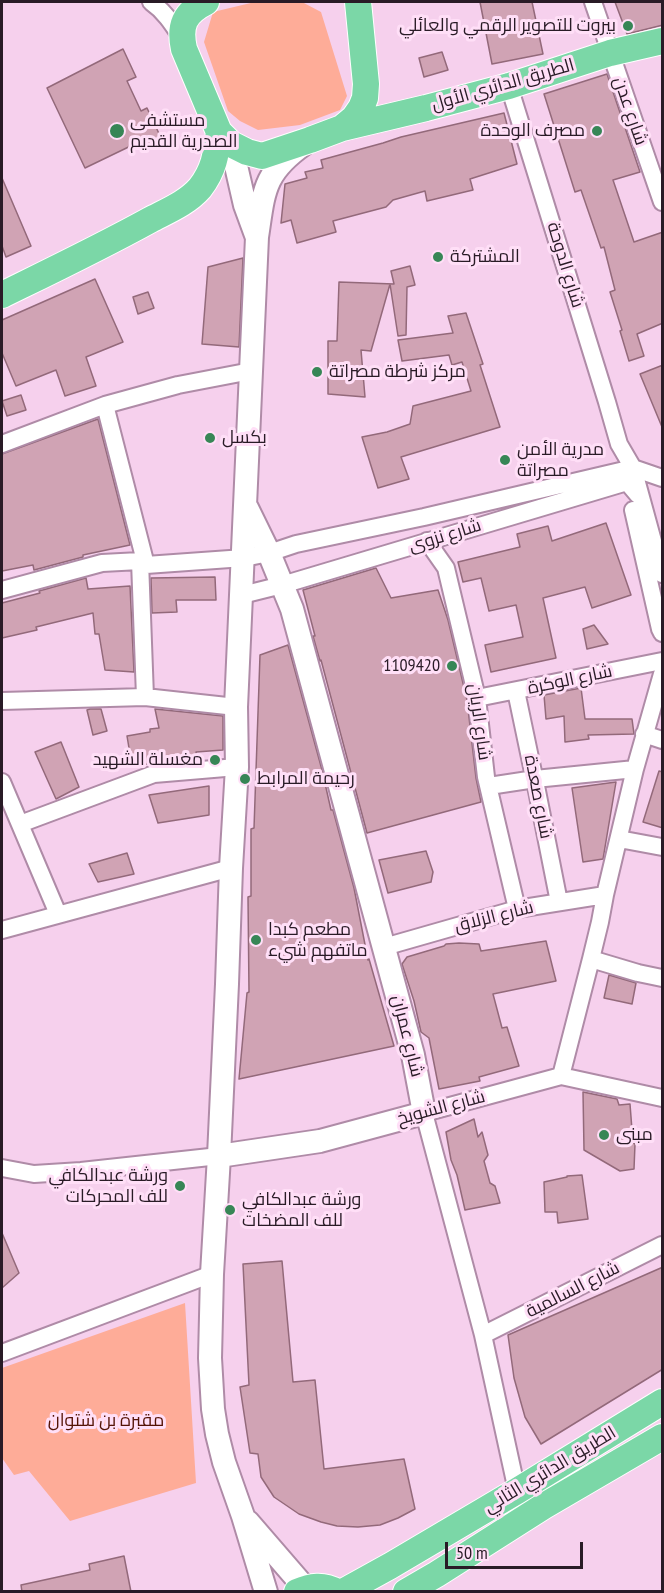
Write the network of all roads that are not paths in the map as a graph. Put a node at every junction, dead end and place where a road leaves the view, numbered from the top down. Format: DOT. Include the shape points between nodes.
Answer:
graph roads {
  1 [pos="151,2"];
  2 [pos="206,2"];
  3 [pos="358,2"];
  4 [pos="593,2"];
  5 [pos="181,37"];
  6 [pos="663,40"];
  7 [pos="610,53"];
  8 [pos="509,86"];
  9 [pos="342,128"];
  10 [pos="225,138"];
  11 [pos="310,140"];
  12 [pos="663,202"];
  13 [pos="257,237"];
  14 [pos="2,295"];
  15 [pos="251,371"];
  16 [pos="105,405"];
  17 [pos="2,444"];
  18 [pos="625,474"];
  19 [pos="662,478"];
  20 [pos="641,498"];
  21 [pos="246,507"];
  22 [pos="427,541"];
  23 [pos="269,553"];
  24 [pos="244,558"];
  25 [pos="143,563"];
  26 [pos="663,574"];
  27 [pos="282,585"];
  28 [pos="2,590"];
  29 [pos="242,595"];
  30 [pos="662,630"];
  31 [pos="663,661"];
  32 [pos="663,674"];
  33 [pos="516,691"];
  34 [pos="145,697"];
  35 [pos="477,698"];
  36 [pos="2,701"];
  37 [pos="236,707"];
  38 [pos="644,734"];
  39 [pos="663,740"];
  40 [pos="237,767"];
  41 [pos="636,769"];
  42 [pos="535,779"];
  43 [pos="2,782"];
  44 [pos="489,786"];
  45 [pos="20,824"];
  46 [pos="619,839"];
  47 [pos="663,847"];
  48 [pos="231,868"];
  49 [pos="605,896"];
  50 [pos="559,902"];
  51 [pos="517,909"];
  52 [pos="58,914"];
  53 [pos="2,930"];
  54 [pos="384,946"];
  55 [pos="591,960"];
  56 [pos="663,978"];
  57 [pos="561,1076"];
  58 [pos="663,1098"];
  59 [pos="424,1113"];
  60 [pos="219,1156"];
  61 [pos="2,1168"];
  62 [pos="663,1245"];
  63 [pos="212,1274"];
  64 [pos="483,1335"];
  65 [pos="2,1353"];
  66 [pos="663,1402"];
  67 [pos="663,1437"];
  68 [pos="517,1491"];
  69 [pos="243,1516"];
  70 [pos="301,1590"];
  71 [pos="266,1592"];
  72 [pos="337,1592"];
  73 [pos="343,1592"];
  74 [pos="406,1592"];
  1 -- 5 [label="street" via="171,20"];
  2 -- 5 [label="main road" via="187,15"];
  3 -- 9 [label="main road" via="365,98"];
  4 -- 7 [label="street, شارع عدن"];
  5 -- 10 [label="main road"];
  6 -- 7 [label="main road, الطريق الدائري الأول"];
  7 -- 8 [label="main road, الطريق الدائري الأول"];
  7 -- 12 [label="street, شارع عدن"];
  8 -- 9 [label="main road, الطريق الدائري الأول"];
  8 -- 18 [label="street, شارع الدوحة" via="607,402"];
  9 -- 11 [label="main road, الطريق الدائري الأول"];
  10 -- 11 [label="main road, الطريق الدائري الأول" via="262,156"];
  10 -- 13 [label="main road"];
  10 -- 14 [label="main road" via="207,177 185,201"];
  11 -- 13 [label="main road" via="271,176"];
  13 -- 15 [label="main road"];
  15 -- 16 [label="street"];
  15 -- 21 [label="main road"];
  16 -- 17 [label="street"];
  16 -- 25 [label="street"];
  18 -- 19 [label="street"];
  18 -- 20 [label="street"];
  18 -- 22 [label="street, شارع نزوى"];
  18 -- 23 [label="street, شارع نزوى"];
  18 -- 30 [label="street"];
  19 -- 20 [label="street"];
  20 -- 26 [label="street"];
  21 -- 23 [label="main road, شارع عمران"];
  21 -- 24 [label="main road"];
  22 -- 27 [label="street, شارع نزوى"];
  22 -- 35 [label="street, شارع الريان" via="446,568"];
  23 -- 24 [label="street, شارع نزوى"];
  23 -- 27 [label="main road, شارع عمران"];
  24 -- 25 [label="street, شارع نزوى"];
  24 -- 29 [label="main road"];
  25 -- 28 [label="street, شارع نزوى" via="102,563"];
  25 -- 34 [label="street"];
  27 -- 29 [label="street, شارع نزوى"];
  27 -- 54 [label="main road, شارع عمران" via="292,609"];
  29 -- 37 [label="main road"];
  31 -- 33 [label="street, شارع الوكرة"];
  32 -- 38 [label="street"];
  33 -- 35 [label="street, شارع الوكرة"];
  33 -- 42 [label="street, شارع صعدة"];
  34 -- 36 [label="street"];
  34 -- 37 [label="street"];
  35 -- 44 [label="street, شارع الريان"];
  37 -- 40 [label="main road"];
  38 -- 39 [label="street"];
  38 -- 41 [label="street"];
  40 -- 45 [label="street" via="154,774"];
  40 -- 48 [label="main road"];
  41 -- 42 [label="street"];
  41 -- 46 [label="street"];
  42 -- 44 [label="street"];
  42 -- 50 [label="street, شارع صعدة"];
  43 -- 45 [label="street"];
  44 -- 51 [label="street, شارع الريان"];
  45 -- 52 [label="street"];
  46 -- 47 [label="street"];
  46 -- 49 [label="street"];
  48 -- 52 [label="street"];
  48 -- 60 [label="main road"];
  49 -- 50 [label="street, شارع الزلاق"];
  49 -- 55 [label="street"];
  50 -- 51 [label="street, شارع الزلاق"];
  51 -- 54 [label="street, شارع الزلاق"];
  52 -- 53 [label="street"];
  54 -- 59 [label="main road, شارع عمران"];
  55 -- 56 [label="street"];
  55 -- 57 [label="street"];
  57 -- 58 [label="street, شارع الشويخ"];
  57 -- 59 [label="street, شارع الشويخ"];
  59 -- 60 [label="main road, شارع الشويخ" via="320,1141"];
  59 -- 64 [label="street, شارع عمران"];
  60 -- 61 [label="street" via="81,1172 34,1174"];
  60 -- 63 [label="main road"];
  62 -- 64 [label="street, شارع السالمية"];
  63 -- 65 [label="street"];
  63 -- 69 [label="main road" via="213,1409 224,1462"];
  64 -- 68 [label="street, شارع عمران"];
  66 -- 68 [label="main road, الطريق الدائري الثاني"];
  67 -- 74 [label="main road, الطريق الدائري الثاني"];
  68 -- 73 [label="main road, الطريق الدائري الثاني"];
  69 -- 70 [label="main road"];
  69 -- 71 [label="main road"];
  70 -- 72 [label="main road" via="323,1586"];
}
